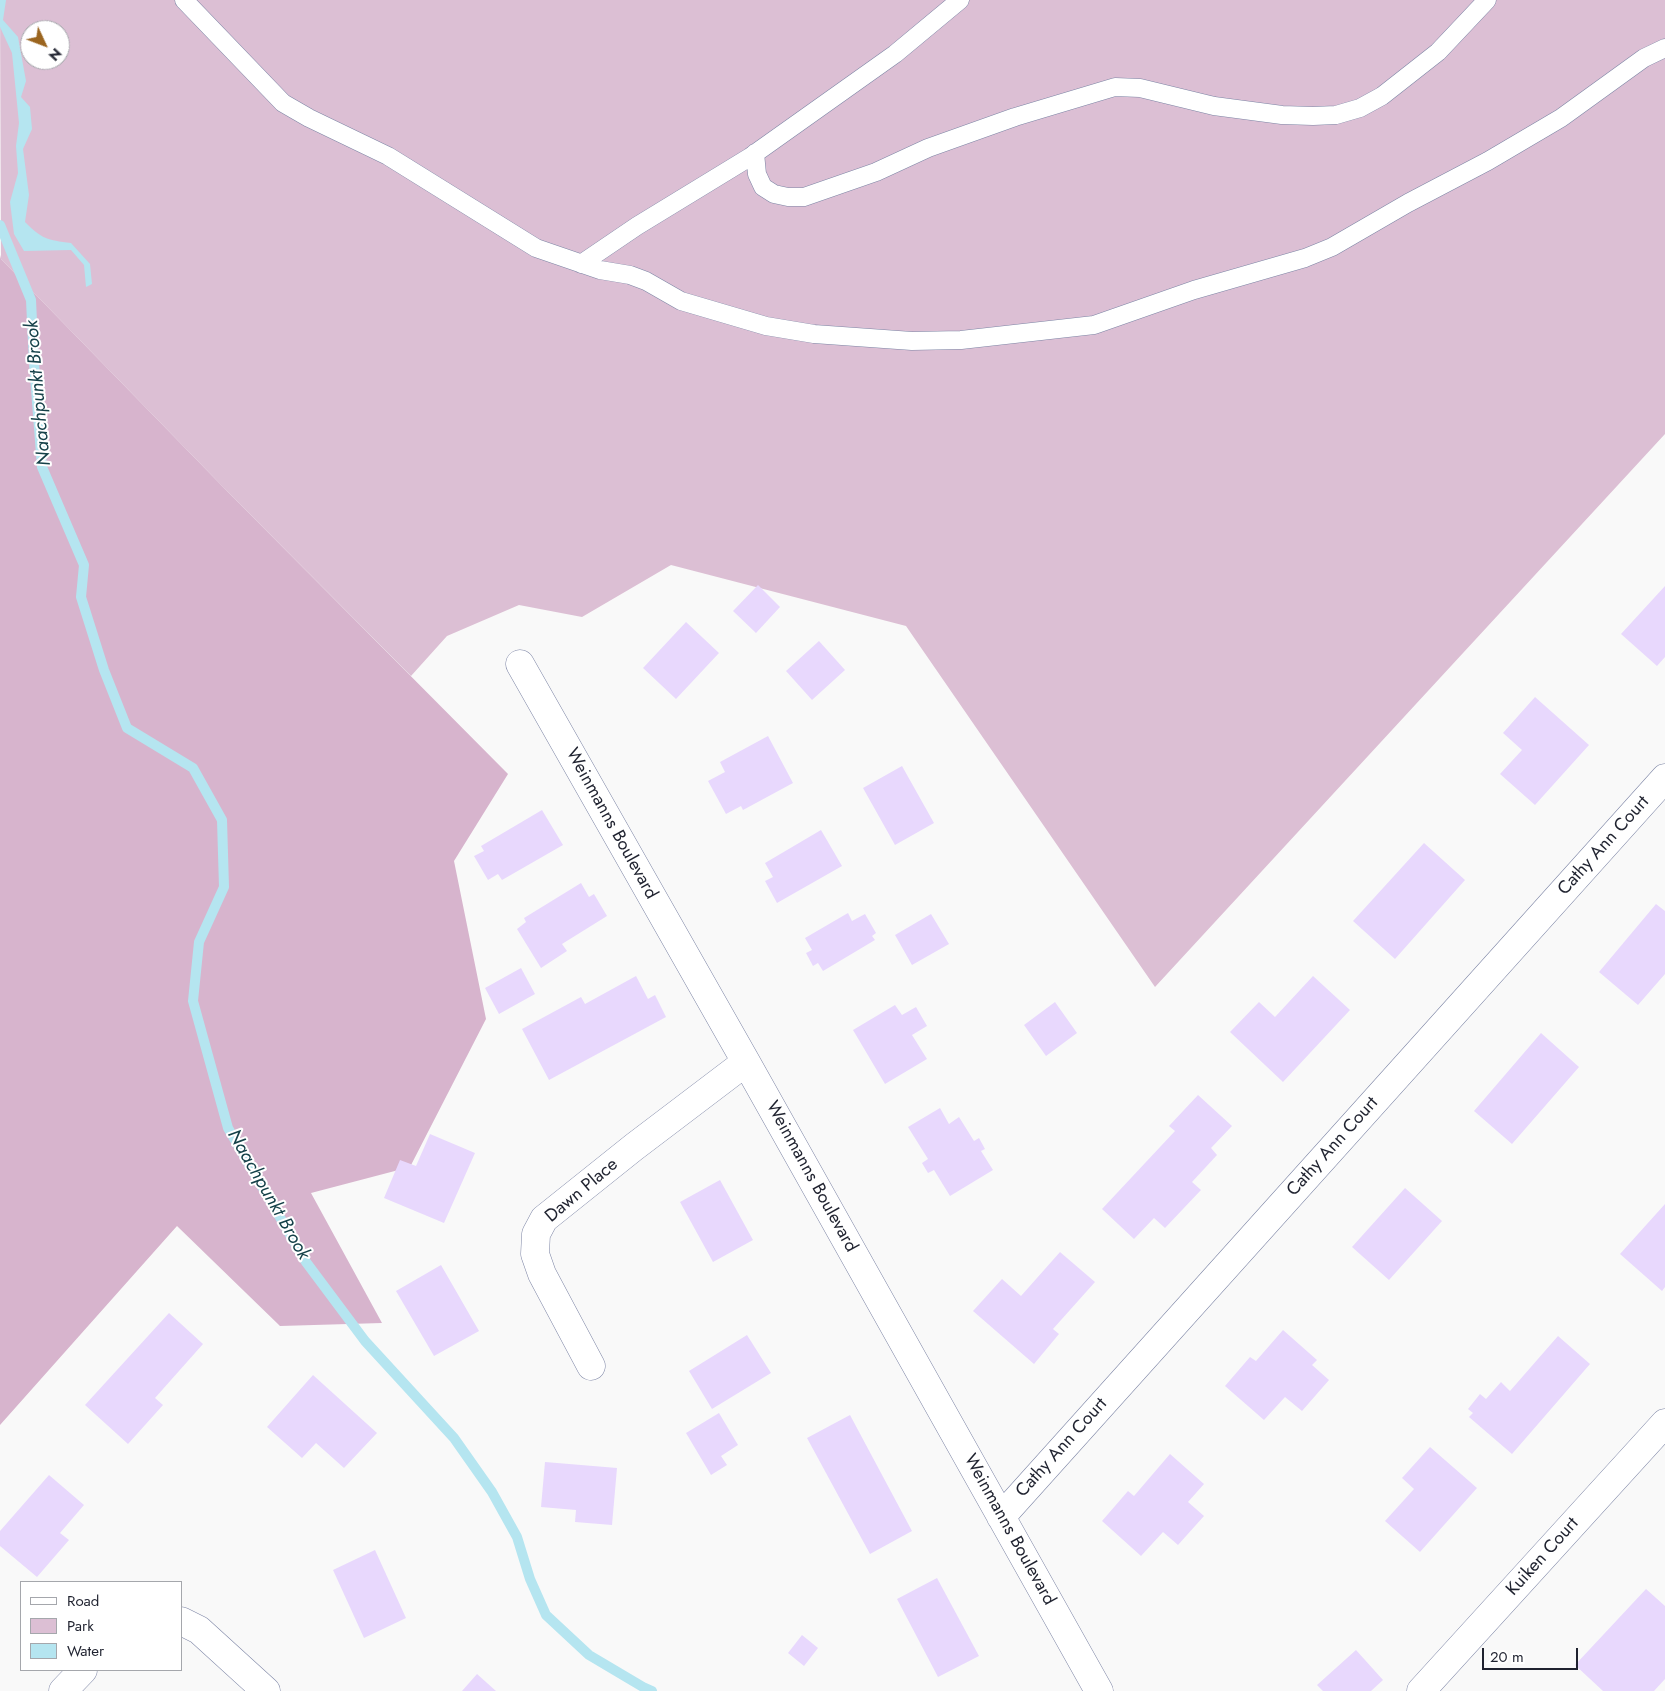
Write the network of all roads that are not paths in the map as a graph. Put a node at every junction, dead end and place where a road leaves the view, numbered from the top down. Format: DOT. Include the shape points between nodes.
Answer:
graph roads {
  1 [pos="184,0"];
  2 [pos="960,0"];
  3 [pos="1486,0"];
  4 [pos="1665,48"];
  5 [pos="755,153"];
  6 [pos="581,264"];
  7 [pos="520,664"];
  8 [pos="1665,778"];
  9 [pos="746,1062"];
  10 [pos="591,1366"];
  11 [pos="1665,1423"];
  12 [pos="1001,1517"];
  13 [pos="182,1622"];
  14 [pos="82,1671"];
  15 [pos="259,1685"];
  16 [pos="63,1691"];
  17 [pos="1099,1691"];
  18 [pos="1421,1691"];
  1 -- 6 [label="lane" via="283,103 388,156 536,248"];
  2 -- 5 [label="lane" via="895,54"];
  3 -- 5 [label="lane" via="1438,52 1382,96 1360,108 1336,115 1282,115 1214,106 1140,88 1115,87 1015,117 804,197 774,194 763,187 757,174"];
  4 -- 6 [label="lane" via="1644,58 1561,118 1332,247 1094,325 961,340 912,341 814,334 766,326 681,301 630,275"];
  5 -- 6 [label="lane"];
  7 -- 9 [label="street, Weinmanns Boulevard"];
  8 -- 12 [label="street, Cathy Ann Court"];
  9 -- 10 [label="street, Dawn Place" via="544,1219 536,1234 535,1254 542,1274"];
  9 -- 12 [label="street, Weinmanns Boulevard"];
  11 -- 18 [label="street, Kuiken Court"];
  12 -- 17 [label="street, Weinmanns Boulevard"];
  13 -- 15 [label="street" via="199,1630"];
  14 -- 16 [label="street"];
}
